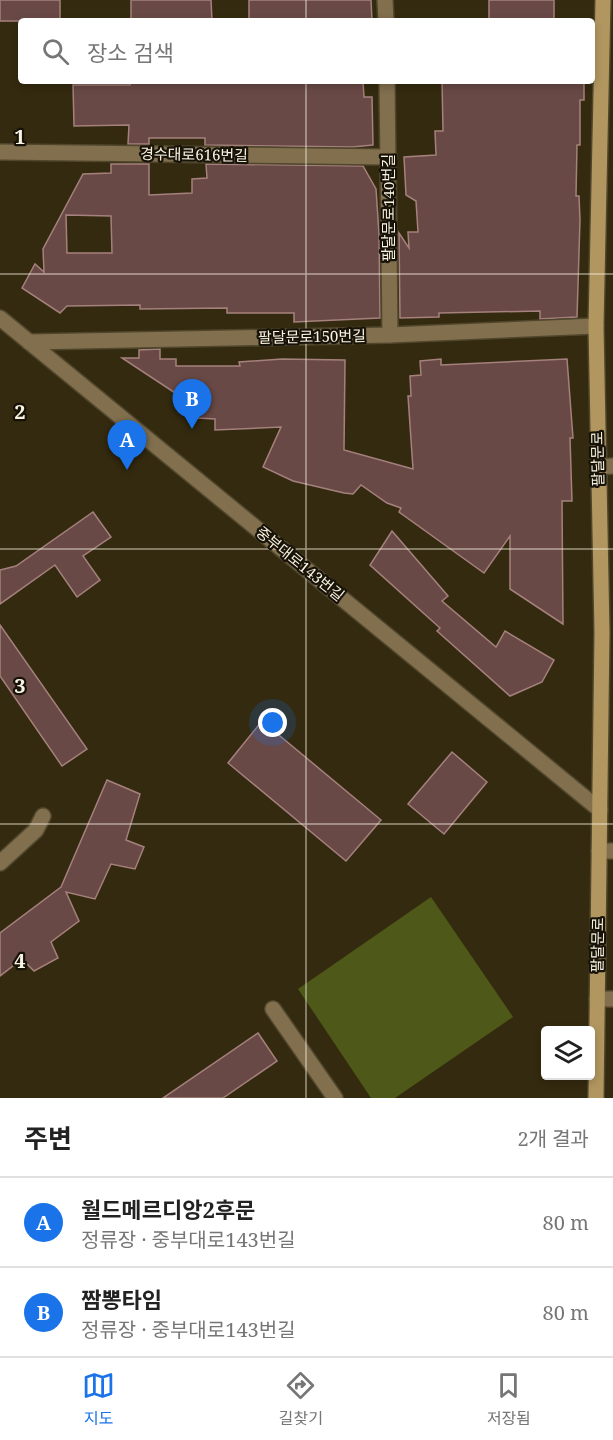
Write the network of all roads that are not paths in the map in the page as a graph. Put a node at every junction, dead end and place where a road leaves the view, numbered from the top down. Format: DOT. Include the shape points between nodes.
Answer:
graph roads {
  1 [pos="385,0"];
  2 [pos="603,0"];
  3 [pos="386,18"];
  4 [pos="387,84"];
  5 [pos="0,152"];
  6 [pos="389,157"];
  7 [pos="0,318"];
  8 [pos="596,326"];
  9 [pos="390,336"];
  10 [pos="28,342"];
  11 [pos="606,466"];
  12 [pos="600,810"];
  13 [pos="43,816"];
  14 [pos="606,851"];
  15 [pos="0,863"];
  16 [pos="605,999"];
  17 [pos="273,1009"];
  18 [pos="335,1098"];
  19 [pos="596,1098"];
  1 -- 3 [label="street"];
  2 -- 8 [label="street, 팔달문로"];
  4 -- 6 [label="street, 팔달문로140번길"];
  5 -- 6 [label="street, 경수대로616번길"];
  6 -- 9 [label="street, 팔달문로140번길"];
  7 -- 10 [label="street, 중부대로143번길"];
  8 -- 9 [label="street, 팔달문로150번길"];
  8 -- 11 [label="street, 팔달문로"];
  9 -- 10 [label="street, 팔달문로150번길"];
  10 -- 12 [label="street, 중부대로143번길"];
  11 -- 12 [label="street, 팔달문로"];
  12 -- 14 [label="street, 팔달문로"];
  13 -- 15 [label="street" via="36,830"];
  14 -- 16 [label="street, 팔달문로"];
  16 -- 19 [label="street, 팔달문로"];
  17 -- 18 [label="street"];
}
